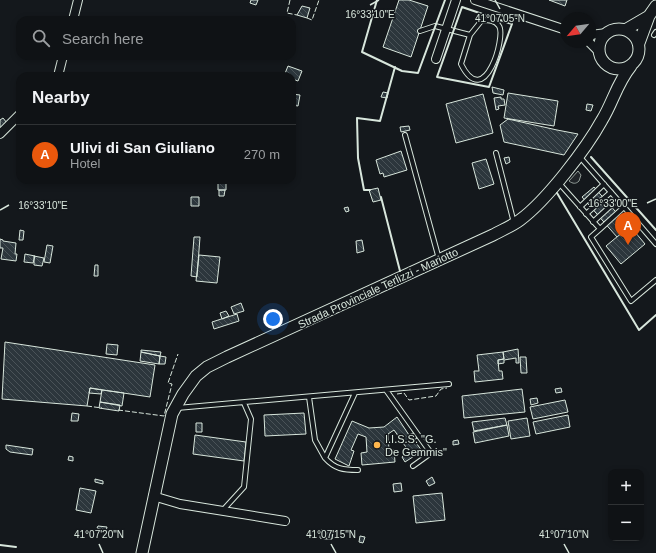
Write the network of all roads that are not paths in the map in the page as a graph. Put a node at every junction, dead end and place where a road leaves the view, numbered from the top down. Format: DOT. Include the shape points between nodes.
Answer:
graph roads {
  1 [pos="78,0"];
  2 [pos="456,0"];
  3 [pos="475,0"];
  4 [pos="485,2"];
  5 [pos="656,6"];
  6 [pos="74,16"];
  7 [pos="649,16"];
  8 [pos="560,28"];
  9 [pos="446,29"];
  10 [pos="625,30"];
  11 [pos="420,31"];
  12 [pos="607,33"];
  13 [pos="596,34"];
  14 [pos="470,35"];
  15 [pos="639,43"];
  16 [pos="595,48"];
  17 [pos="599,52"];
  18 [pos="436,59"];
  19 [pos="62,60"];
  20 [pos="607,66"];
  21 [pos="631,66"];
  22 [pos="59,72"];
  23 [pos="614,92"];
  24 [pos="16,118"];
  25 [pos="0,134"];
  26 [pos="405,135"];
  27 [pos="496,153"];
  28 [pos="578,155"];
  29 [pos="557,182"];
  30 [pos="604,184"];
  31 [pos="611,192"];
  32 [pos="617,200"];
  33 [pos="580,207"];
  34 [pos="624,207"];
  35 [pos="586,214"];
  36 [pos="593,222"];
  37 [pos="514,224"];
  38 [pos="600,229"];
  39 [pos="656,244"];
  40 [pos="439,260"];
  41 [pos="656,280"];
  42 [pos="448,384"];
  43 [pos="386,390"];
  44 [pos="355,393"];
  45 [pos="309,397"];
  46 [pos="244,403"];
  47 [pos="174,408"];
  48 [pos="325,458"];
  49 [pos="413,466"];
  50 [pos="358,470"];
  51 [pos="153,496"];
  52 [pos="223,510"];
  53 [pos="285,521"];
  54 [pos="142,553"];
  1 -- 6 [label="street"];
  2 -- 9 [label="street"];
  3 -- 4 [label="street"];
  4 -- 8 [label="street"];
  5 -- 7 [label="main road, Strada Provinciale Terlizzi - Mariotto"];
  7 -- 10 [label="main road, Strada Provinciale Terlizzi - Mariotto"];
  7 -- 15 [label="main road, Strada Provinciale Terlizzi - Mariotto"];
  9 -- 11 [label="lane" via="435,26"];
  9 -- 14 [label="lane"];
  9 -- 18 [label="street"];
  10 -- 12 [label="main road, Strada Provinciale Terlizzi - Mariotto" via="612,30"];
  10 -- 15 [label="main road"];
  12 -- 13 [label="street"];
  12 -- 17 [label="main road" via="600,44"];
  14 -- 14 [label="lane" via="482,20 492,20 502,33 489,73 474,80 467,76 461,64"];
  15 -- 21 [label="main road, Strada Provinciale Terlizzi - Mariotto" via="638,56"];
  16 -- 17 [label="street"];
  17 -- 20 [label="main road"];
  19 -- 22 [label="street"];
  20 -- 21 [label="main road" via="619,70"];
  20 -- 23 [label="main road"];
  21 -- 23 [label="main road, Strada Provinciale Terlizzi - Mariotto"];
  23 -- 28 [label="main road, Strada Provinciale Terlizzi - Mariotto" via="603,119"];
  24 -- 25 [label="street"];
  26 -- 40 [label="lane"];
  27 -- 37 [label="lane"];
  28 -- 29 [label="main road, Strada Provinciale Terlizzi - Mariotto"];
  28 -- 30 [label="lane"];
  29 -- 33 [label="lane"];
  29 -- 37 [label="main road, Strada Provinciale Terlizzi - Mariotto"];
  30 -- 31 [label="lane"];
  30 -- 33 [label="lane"];
  31 -- 32 [label="lane"];
  31 -- 35 [label="lane"];
  32 -- 34 [label="lane"];
  32 -- 36 [label="lane"];
  33 -- 35 [label="lane"];
  34 -- 38 [label="lane"];
  34 -- 39 [label="lane"];
  35 -- 36 [label="lane"];
  36 -- 38 [label="lane"];
  37 -- 40 [label="main road, Strada Provinciale Terlizzi - Mariotto"];
  38 -- 41 [label="lane" via="590,238 631,301"];
  40 -- 47 [label="main road, Strada Provinciale Terlizzi - Mariotto" via="213,364 191,381"];
  42 -- 43 [label="lane"];
  43 -- 44 [label="lane"];
  43 -- 49 [label="lane" via="431,453"];
  44 -- 45 [label="lane"];
  44 -- 48 [label="lane"];
  45 -- 46 [label="lane"];
  45 -- 48 [label="lane" via="315,440"];
  46 -- 47 [label="lane"];
  46 -- 52 [label="lane" via="251,419 244,487"];
  47 -- 51 [label="main road, Strada Provinciale Terlizzi - Mariotto"];
  48 -- 50 [label="lane" via="333,466 345,470"];
  51 -- 52 [label="street" via="180,504"];
  51 -- 54 [label="main road, Strada Provinciale Terlizzi - Mariotto"];
  52 -- 53 [label="street"];
}
